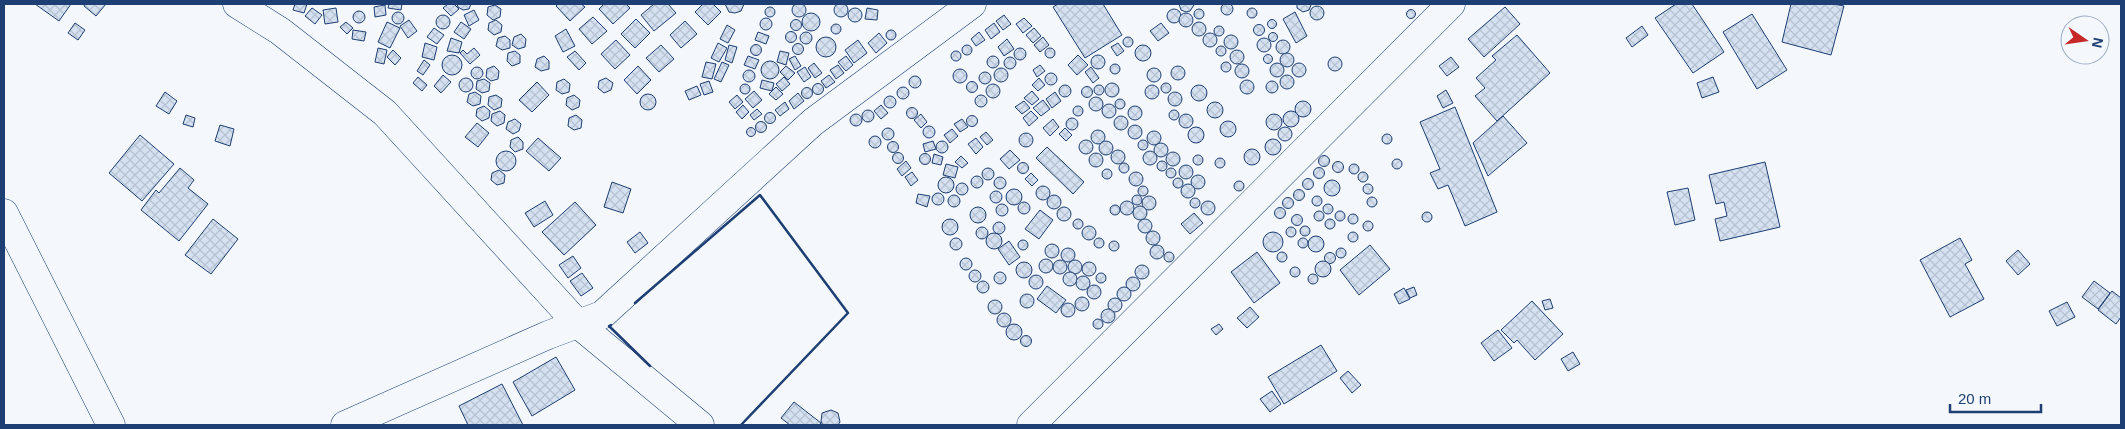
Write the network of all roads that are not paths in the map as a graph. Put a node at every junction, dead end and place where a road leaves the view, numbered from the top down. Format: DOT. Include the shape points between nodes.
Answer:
graph roads {
  1 [pos="237,4"];
  2 [pos="972,4"];
  3 [pos="1451,4"];
  4 [pos="4,214"];
  5 [pos="578,324"];
  6 [pos="111,425"];
  7 [pos="345,425"];
  8 [pos="700,425"];
  9 [pos="1031,425"];
  1 -- 5 [label="street" via="280,31 385,113"];
  2 -- 5 [label="street" via="813,122 602,315"];
  3 -- 9 [label="street"];
  4 -- 6 [label="street"];
  5 -- 7 [label="street"];
  5 -- 8 [label="street"];
}
